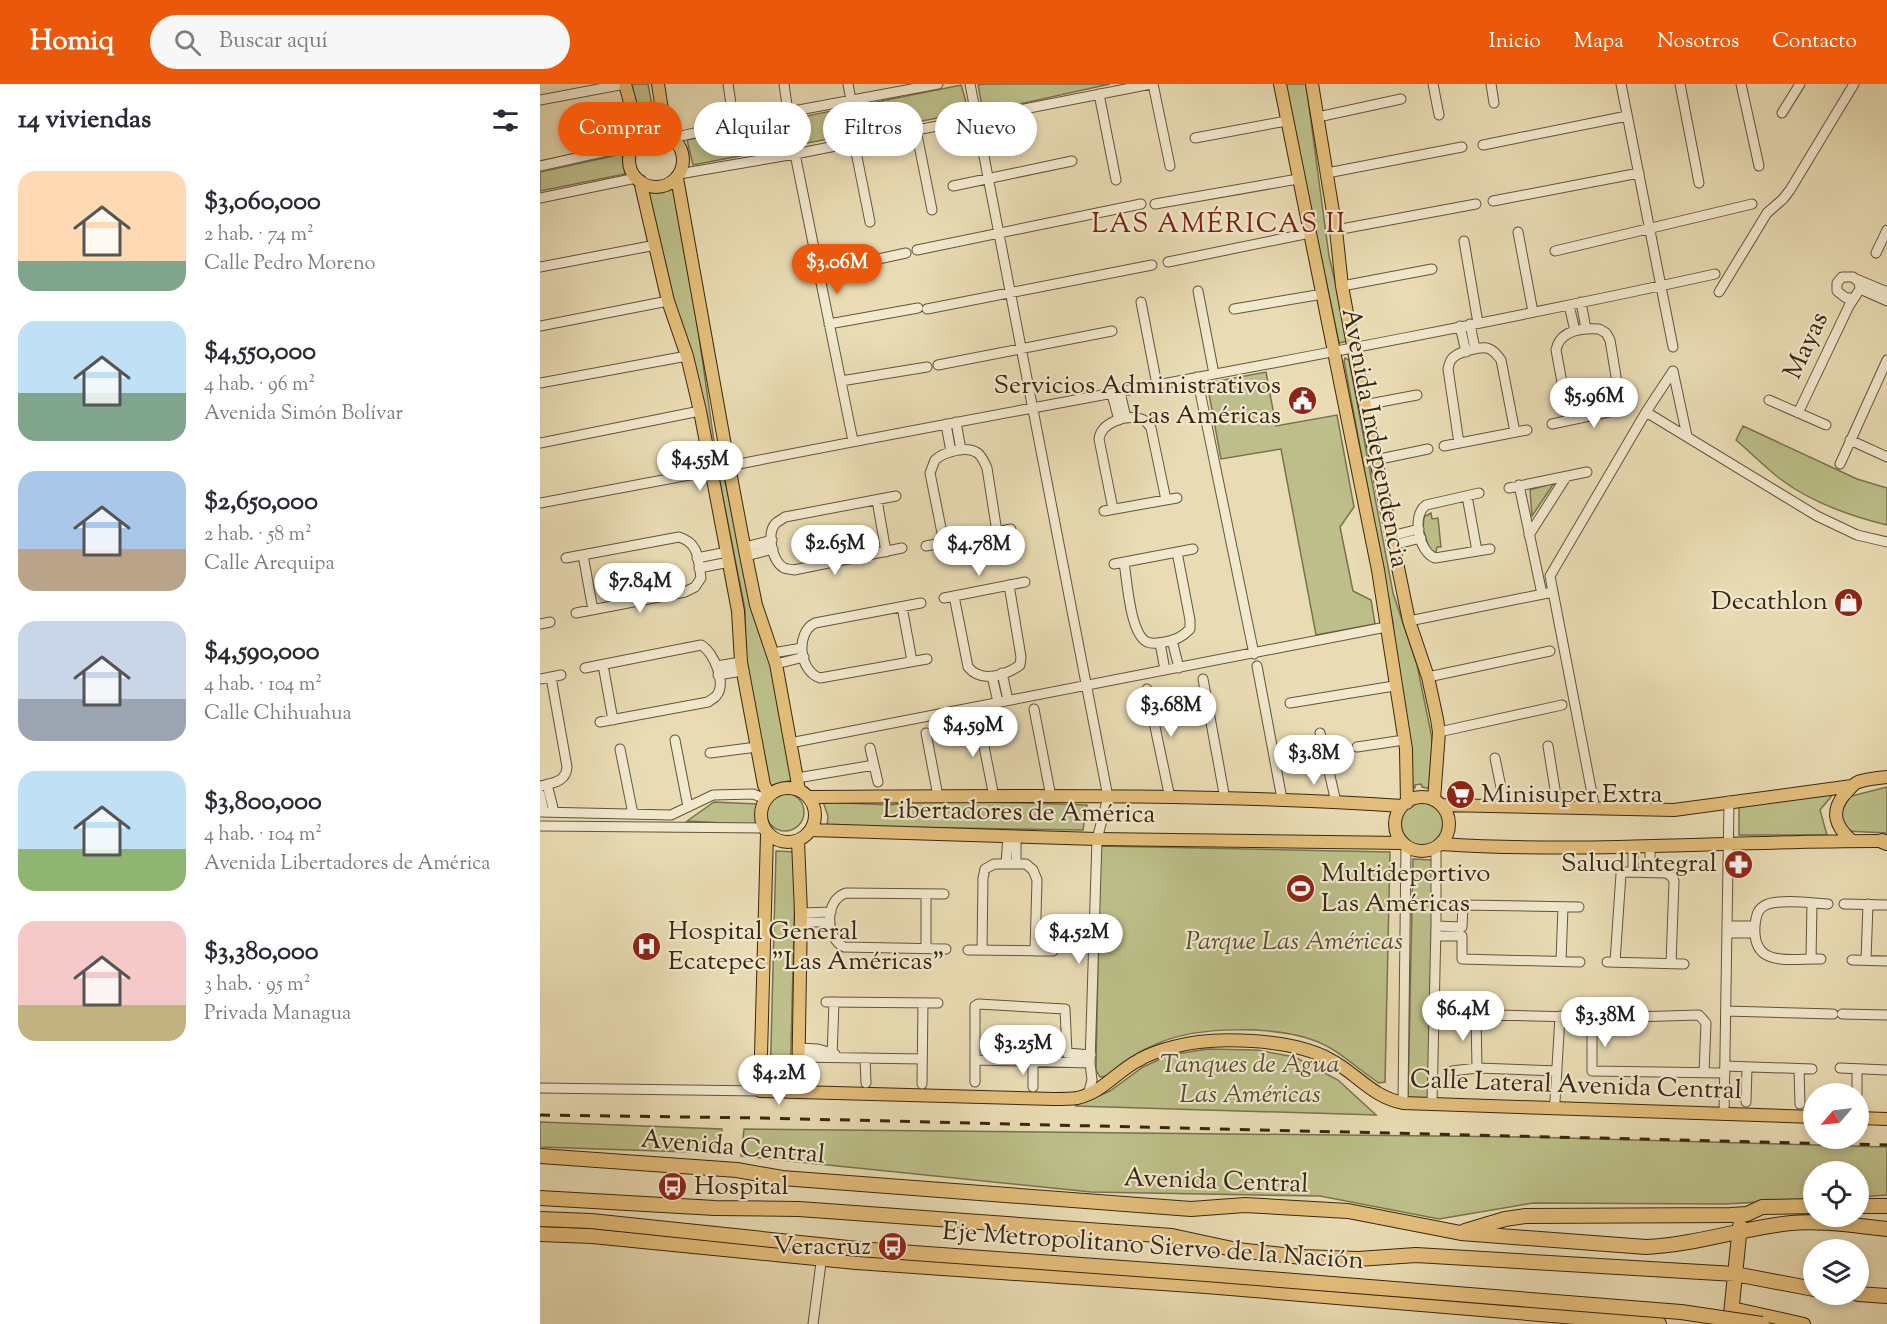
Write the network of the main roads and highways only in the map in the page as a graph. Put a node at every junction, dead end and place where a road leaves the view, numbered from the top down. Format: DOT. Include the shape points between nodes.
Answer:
graph roads {
  1 [pos="625,84"];
  2 [pos="658,84"];
  3 [pos="1280,84"];
  4 [pos="1312,84"];
  5 [pos="629,102"];
  6 [pos="662,102"];
  7 [pos="630,156"];
  8 [pos="681,156"];
  9 [pos="678,176"];
  10 [pos="638,180"];
  11 [pos="1887,777"];
  12 [pos="1852,786"];
  13 [pos="801,788"];
  14 [pos="768,797"];
  15 [pos="1438,803"];
  16 [pos="1404,805"];
  17 [pos="811,830"];
  18 [pos="765,831"];
  19 [pos="1851,840"];
  20 [pos="798,841"];
  21 [pos="1885,842"];
  22 [pos="1405,844"];
  23 [pos="1438,846"];
  24 [pos="798,1092"];
  25 [pos="1803,1117"];
  26 [pos="1869,1118"];
  27 [pos="1887,1119"];
  28 [pos="540,1156"];
  29 [pos="540,1198"];
  30 [pos="1803,1206"];
  31 [pos="1869,1206"];
  32 [pos="1887,1206"];
  33 [pos="1747,1214"];
  34 [pos="540,1219"];
  35 [pos="1887,1229"];
  36 [pos="1461,1233"];
  37 [pos="1738,1233"];
  38 [pos="540,1234"];
  39 [pos="1735,1274"];
  40 [pos="1803,1287"];
  41 [pos="1869,1295"];
  42 [pos="1887,1296"];
  43 [pos="1732,1308"];
  44 [pos="1659,1324"];
  45 [pos="1730,1324"];
  46 [pos="1762,1324"];
  47 [pos="1804,1324"];
  1 -- 5 [label="main road"];
  2 -- 6 [label="main road"];
  3 -- 16 [label="main road, Avenida Independencia" via="1378,570 1404,740"];
  4 -- 15 [label="main road, Avenida Independencia" via="1364,405 1409,621 1428,677 1439,732"];
  7 -- 10 [label="main road" via="632,172"];
  8 -- 9 [label="main road"];
  9 -- 10 [label="main road" via="655,187"];
  9 -- 13 [label="main road" via="756,605 775,658"];
  10 -- 14 [label="main road" via="700,411 738,611 742,667"];
  11 -- 12 [label="main road"];
  12 -- 15 [label="main road" via="1674,810"];
  12 -- 19 [label="main road" via="1835,813 1840,829"];
  13 -- 14 [label="main road" via="783,788"];
  13 -- 16 [label="main road, Libertadores de América" via="938,796 1282,799"];
  13 -- 17 [label="main road" via="816,813"];
  14 -- 18 [label="main road" via="760,813"];
  15 -- 16 [label="main road" via="1415,798"];
  15 -- 23 [label="main road" via="1448,816 1449,828"];
  16 -- 22 [label="main road" via="1396,825"];
  17 -- 20 [label="main road"];
  17 -- 22 [label="main road, Libertadores de América"];
  18 -- 20 [label="main road" via="785,843"];
  18 -- 24 [label="main road, Calle Lateral Avenida Central" via="760,1091"];
  19 -- 21 [label="main road"];
  19 -- 23 [label="main road" via="1584,849"];
  20 -- 24 [label="main road"];
  22 -- 23 [label="main road" via="1421,851"];
  24 -- 25 [label="main road, Calle Lateral Avenida Central" via="1076,1098 1088,1095 1137,1061 1161,1050 1207,1041 1251,1042 1315,1052 1377,1094 1402,1103"];
  26 -- 27 [label="main road"];
  28 -- 36 [label="highway, Avenida Central" via="1180,1208 1245,1205 1348,1211"];
  29 -- 39 [label="highway, Avenida Central" via="800,1209 1172,1236 1237,1250 1302,1257 1416,1255"];
  30 -- 33 [label="highway" via="1762,1207"];
  31 -- 32 [label="highway"];
  33 -- 36 [label="highway" via="1526,1216"];
  33 -- 37 [label="highway"];
  34 -- 46 [label="highway, Eje Metropolitano Siervo de la Nación, bridge" via="870,1250 1681,1312"];
  35 -- 37 [label="highway, Avenida Central" via="1793,1223"];
  36 -- 37 [label="highway, Avenida Central" via="1646,1248"];
  37 -- 39 [label="highway"];
  38 -- 44 [label="highway, Eje Metropolitano Siervo de la Nación"];
  39 -- 40 [label="highway, Avenida Central"];
  39 -- 43 [label="highway"];
  41 -- 42 [label="highway"];
  43 -- 45 [label="highway"];
  43 -- 47 [label="main road"];
}
